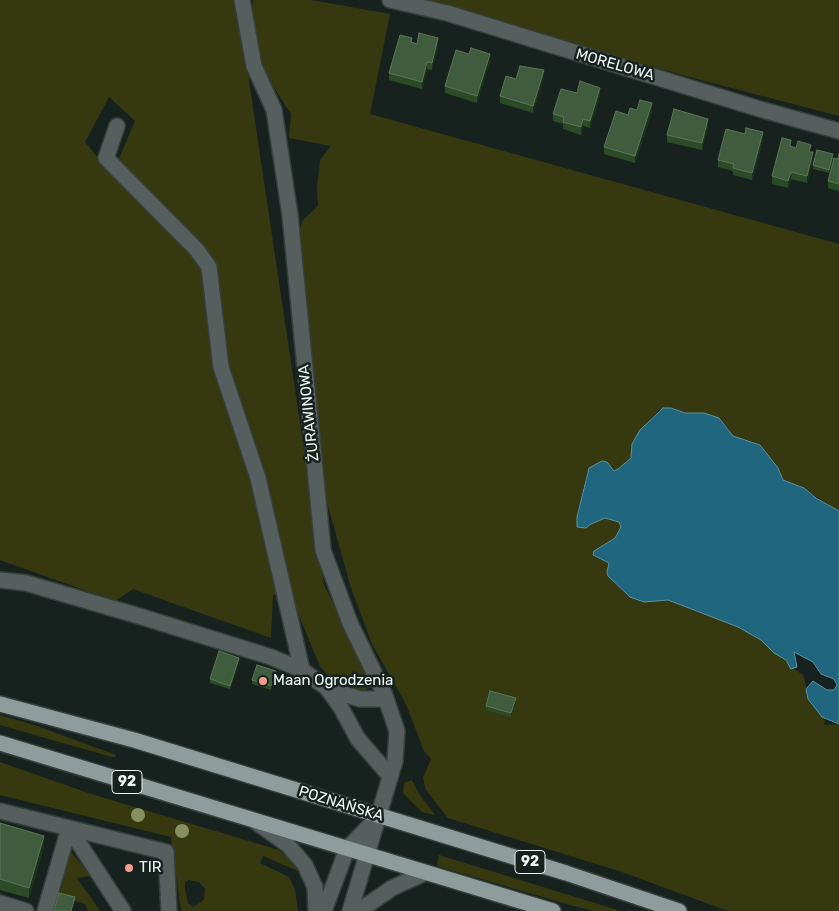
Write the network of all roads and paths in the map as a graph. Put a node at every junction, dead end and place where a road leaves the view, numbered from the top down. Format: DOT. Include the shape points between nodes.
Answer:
graph roads {
  1 [pos="242,0"];
  2 [pos="390,0"];
  3 [pos="117,126"];
  4 [pos="839,131"];
  5 [pos="0,580"];
  6 [pos="302,670"];
  7 [pos="327,688"];
  8 [pos="386,698"];
  9 [pos="0,704"];
  10 [pos="0,743"];
  11 [pos="390,776"];
  12 [pos="0,811"];
  13 [pos="379,816"];
  14 [pos="254,821"];
  15 [pos="69,828"];
  16 [pos="347,849"];
  17 [pos="368,856"];
  18 [pos="425,873"];
  19 [pos="0,903"];
  20 [pos="26,911"];
  21 [pos="45,911"];
  22 [pos="123,911"];
  23 [pos="169,911"];
  24 [pos="316,911"];
  25 [pos="324,911"];
  26 [pos="350,911"];
  27 [pos="360,911"];
  28 [pos="553,911"];
  29 [pos="679,911"];
  1 -- 8 [label="street, ŻURAWINOWA" via="254,66 274,110 289,206 323,550 350,623"];
  2 -- 4 [label="street, MORELOWA" via="447,13"];
  3 -- 6 [label="street" via="106,158 197,250 209,267 221,367 258,478"];
  5 -- 6 [label="street" via="26,584 138,616 271,657"];
  6 -- 7 [label="street"];
  7 -- 8 [label="street" via="360,700"];
  7 -- 11 [label="street" via="358,739"];
  8 -- 11 [label="street, ŻURAWINOWA" via="398,740"];
  9 -- 13 [label="main road, POZNAŃSKA / 92" via="134,740"];
  10 -- 14 [label="main road, 92"];
  11 -- 13 [label="street, ŻURAWINOWA"];
  12 -- 15 [label="street"];
  13 -- 16 [label="street"];
  13 -- 17 [label="street, ŻURAWINOWA"];
  13 -- 29 [label="main road, POZNAŃSKA / 92"];
  14 -- 16 [label="main road, 92"];
  14 -- 24 [label="street" via="288,845 305,865 315,888"];
  15 -- 21 [label="street"];
  15 -- 22 [label="street"];
  15 -- 23 [label="street" via="166,852"];
  16 -- 17 [label="main road, 92"];
  16 -- 25 [label="street"];
  17 -- 18 [label="main road, 92"];
  17 -- 26 [label="street, ŻURAWINOWA"];
  18 -- 27 [label="street" via="392,888"];
  18 -- 28 [label="main road, 92"];
  19 -- 20 [label="street"];
}
